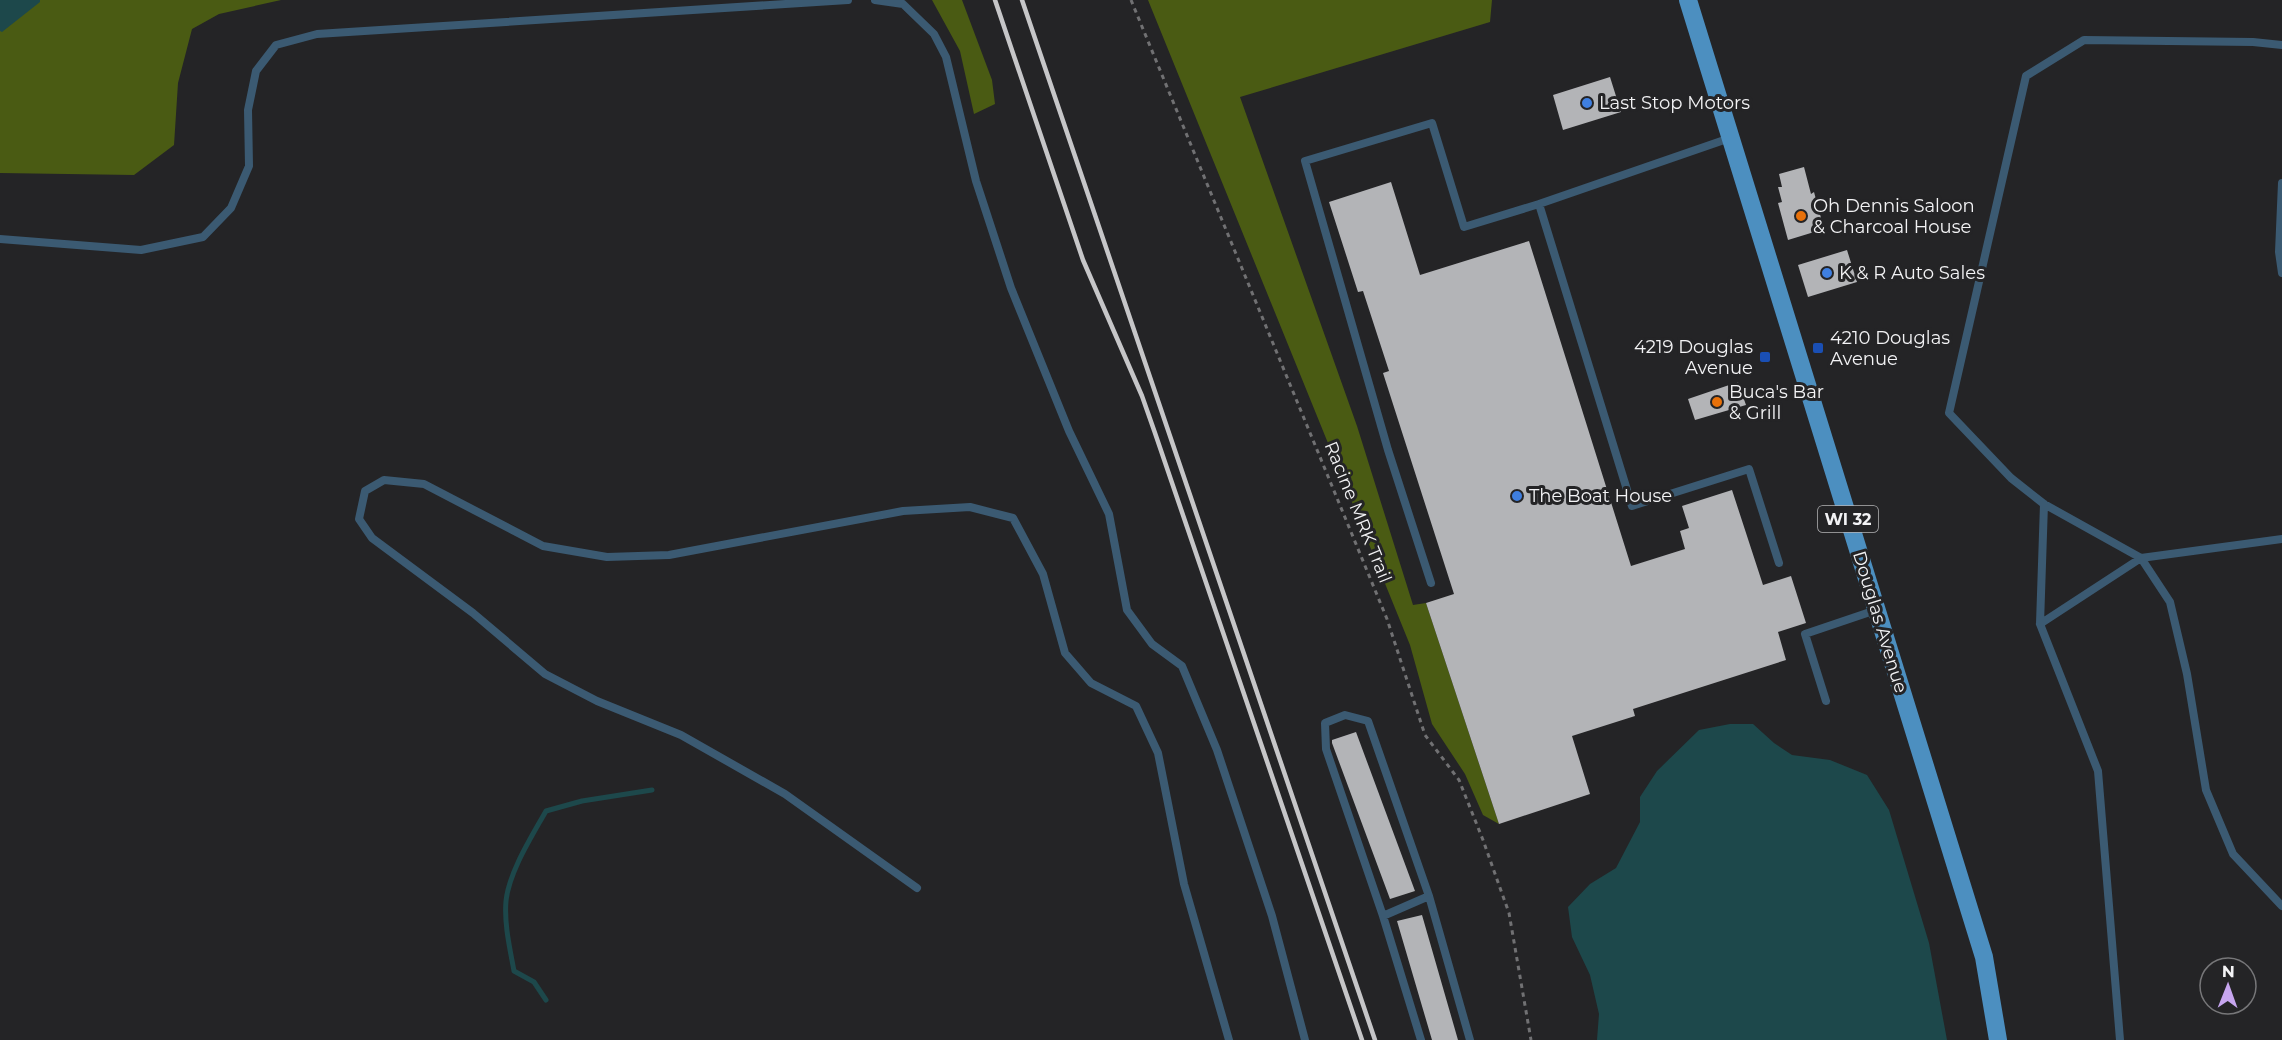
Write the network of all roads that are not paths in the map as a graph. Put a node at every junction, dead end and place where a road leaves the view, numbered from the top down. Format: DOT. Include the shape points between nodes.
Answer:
graph roads {
  1 [pos="848,0"];
  2 [pos="874,0"];
  3 [pos="1688,0"];
  4 [pos="2282,45"];
  5 [pos="1730,138"];
  6 [pos="2282,183"];
  7 [pos="1539,204"];
  8 [pos="0,239"];
  9 [pos="2282,273"];
  10 [pos="2044,504"];
  11 [pos="2282,539"];
  12 [pos="2141,558"];
  13 [pos="1779,563"];
  14 [pos="1431,583"];
  15 [pos="1876,610"];
  16 [pos="2040,624"];
  17 [pos="1826,701"];
  18 [pos="917,888"];
  19 [pos="1429,896"];
  20 [pos="2282,906"];
  21 [pos="1383,916"];
  22 [pos="1229,1040"];
  23 [pos="1305,1040"];
  24 [pos="1421,1040"];
  25 [pos="1470,1040"];
  26 [pos="1998,1040"];
  27 [pos="2120,1040"];
  1 -- 8 [label="lane" via="318,34 276,45 256,71 248,111 249,166 231,208 203,237 141,250"];
  2 -- 23 [label="lane" via="903,4 934,34 946,57 976,181 1011,288 1069,431 1109,514 1127,610 1152,644 1182,666 1204,718 1272,916"];
  3 -- 5 [label="main road, Douglas Avenue / WI 32"];
  4 -- 10 [label="lane" via="2084,40 2026,76 1949,413 2010,478"];
  5 -- 7 [label="lane"];
  5 -- 15 [label="main road, Douglas Avenue / WI 32"];
  6 -- 9 [label="lane"];
  7 -- 13 [label="lane" via="1632,506 1749,469"];
  7 -- 14 [label="lane" via="1464,227 1432,123 1305,161 1388,450"];
  10 -- 12 [label="lane"];
  10 -- 16 [label="lane"];
  11 -- 12 [label="lane"];
  12 -- 16 [label="lane"];
  12 -- 20 [label="lane" via="2170,602 2187,674 2206,790 2234,854"];
  15 -- 17 [label="lane" via="1805,634"];
  15 -- 26 [label="main road, Douglas Avenue / WI 32" via="1984,957"];
  16 -- 27 [label="lane" via="2098,771"];
  18 -- 22 [label="lane" via="785,794 681,735 597,701 545,674 473,613 372,538 359,519 365,491 384,480 424,484 543,546 608,557 669,555 903,511 970,507 1013,518 1043,574 1065,653 1091,683 1136,706 1158,753 1184,884"];
  19 -- 21 [label="lane"];
  19 -- 21 [label="lane" via="1368,721 1345,715 1326,723 1326,749"];
  19 -- 25 [label="lane"];
  21 -- 24 [label="lane"];
}
